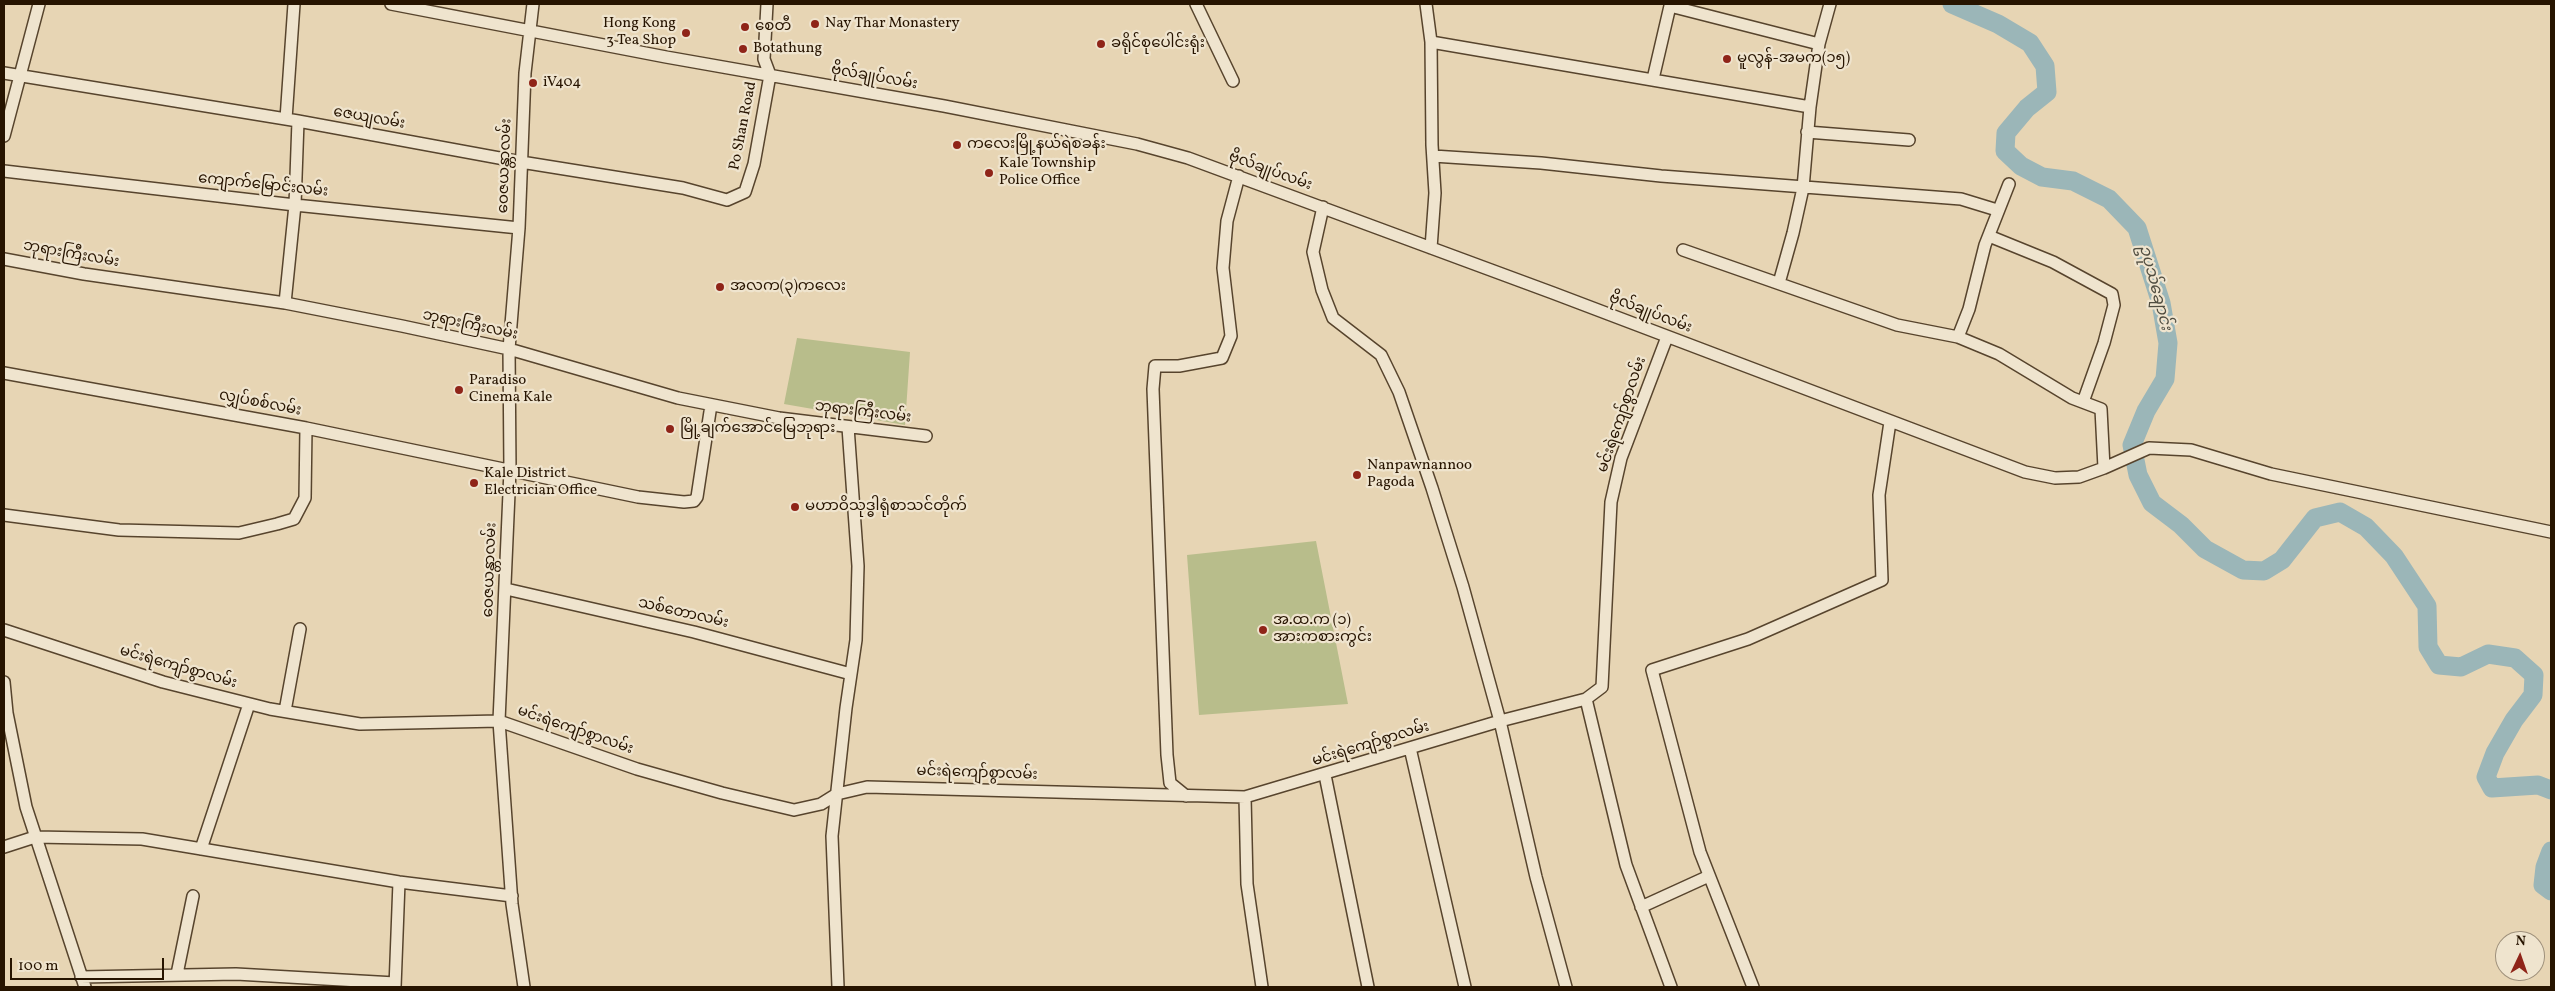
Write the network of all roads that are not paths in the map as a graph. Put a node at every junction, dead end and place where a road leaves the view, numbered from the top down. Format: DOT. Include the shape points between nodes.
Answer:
graph roads {
  1 [pos="38,4"];
  2 [pos="294,4"];
  3 [pos="391,4"];
  4 [pos="532,4"];
  5 [pos="767,4"];
  6 [pos="1196,4"];
  7 [pos="1426,4"];
  8 [pos="1830,4"];
  9 [pos="528,31"];
  10 [pos="1431,42"];
  11 [pos="1820,44"];
  12 [pos="4,72"];
  13 [pos="770,75"];
  14 [pos="20,76"];
  15 [pos="1653,79"];
  16 [pos="1233,81"];
  17 [pos="1810,107"];
  18 [pos="286,119"];
  19 [pos="298,121"];
  20 [pos="1807,132"];
  21 [pos="4,136"];
  22 [pos="1909,140"];
  23 [pos="1432,156"];
  24 [pos="521,162"];
  25 [pos="4,171"];
  26 [pos="1239,176"];
  27 [pos="2009,184"];
  28 [pos="1803,188"];
  29 [pos="727,200"];
  30 [pos="295,206"];
  31 [pos="1323,207"];
  32 [pos="1997,210"];
  33 [pos="519,228"];
  34 [pos="1990,236"];
  35 [pos="1431,248"];
  36 [pos="1683,250"];
  37 [pos="4,258"];
  38 [pos="1778,283"];
  39 [pos="285,303"];
  40 [pos="1667,337"];
  41 [pos="1958,337"];
  42 [pos="508,349"];
  43 [pos="4,373"];
  44 [pos="2083,402"];
  45 [pos="711,405"];
  46 [pos="1890,422"];
  47 [pos="848,427"];
  48 [pos="306,428"];
  49 [pos="926,436"];
  50 [pos="2104,468"];
  51 [pos="510,470"];
  52 [pos="4,515"];
  53 [pos="2551,532"];
  54 [pos="506,589"];
  55 [pos="300,629"];
  56 [pos="4,630"];
  57 [pos="851,674"];
  58 [pos="4,682"];
  59 [pos="1586,700"];
  60 [pos="249,704"];
  61 [pos="285,711"];
  62 [pos="499,721"];
  63 [pos="1500,721"];
  64 [pos="1410,748"];
  65 [pos="1325,775"];
  66 [pos="837,794"];
  67 [pos="1186,796"];
  68 [pos="1245,797"];
  69 [pos="35,837"];
  70 [pos="4,847"];
  71 [pos="201,849"];
  72 [pos="1709,876"];
  73 [pos="399,882"];
  74 [pos="193,896"];
  75 [pos="512,896"];
  76 [pos="1641,907"];
  77 [pos="177,974"];
  78 [pos="245,975"];
  79 [pos="83,982"];
  80 [pos="395,985"];
  81 [pos="246,987"];
  82 [pos="524,987"];
  83 [pos="838,987"];
  84 [pos="1262,987"];
  85 [pos="1368,987"];
  86 [pos="1465,987"];
  87 [pos="1566,987"];
  88 [pos="1671,987"];
  89 [pos="1753,987"];
  1 -- 14 [label="street"];
  2 -- 18 [label="street"];
  3 -- 9 [label="street, ဗိုလ်ချုပ်လမ်း"];
  4 -- 9 [label="street, ဝေဇယန္တာလမ်း"];
  5 -- 13 [label="street" via="764,59"];
  6 -- 16 [label="street"];
  7 -- 10 [label="street"];
  8 -- 11 [label="street"];
  9 -- 13 [label="street, ဗိုလ်ချုပ်လမ်း"];
  9 -- 24 [label="street, ဝေဇယန္တာလမ်း"];
  10 -- 15 [label="street"];
  10 -- 23 [label="street"];
  11 -- 15 [label="street" via="1670,6"];
  11 -- 17 [label="street"];
  12 -- 14 [label="street, ဇေယျလမ်း"];
  13 -- 26 [label="street, ဗိုလ်ချုပ်လမ်း" via="1137,144"];
  13 -- 29 [label="street, Po Shan Road" via="754,164 745,192"];
  14 -- 18 [label="street, ဇေယျလမ်း"];
  14 -- 21 [label="street"];
  15 -- 17 [label="street"];
  17 -- 20 [label="street"];
  18 -- 19 [label="street, ဇေယျလမ်း"];
  19 -- 24 [label="street, ဇေယျလမ်း"];
  19 -- 30 [label="street"];
  20 -- 22 [label="street"];
  20 -- 28 [label="street"];
  23 -- 28 [label="street" via="1541,162 1595,170"];
  23 -- 35 [label="street" via="1435,193"];
  24 -- 29 [label="street, ဇေယျလမ်း" via="683,188"];
  24 -- 33 [label="street, ဝေဇယန္တာလမ်း"];
  25 -- 30 [label="street, ကျောက်မြောင်းလမ်း"];
  26 -- 31 [label="street, ဗိုလ်ချုပ်လမ်း"];
  26 -- 67 [label="street" via="1226,221 1223,268 1231,336 1222,358 1179,366 1155,366 1153,389 1170,783"];
  27 -- 32 [label="street"];
  28 -- 32 [label="street" via="1961,198"];
  28 -- 38 [label="street"];
  30 -- 33 [label="street, ကျောက်မြောင်းလမ်း"];
  30 -- 39 [label="street"];
  31 -- 35 [label="street, ဗိုလ်ချုပ်လမ်း"];
  31 -- 63 [label="street" via="1313,252 1322,290 1333,318 1381,354 1399,392 1449,542"];
  32 -- 34 [label="street"];
  33 -- 42 [label="street, ဝေဇယန္တာလမ်း"];
  34 -- 41 [label="street"];
  34 -- 44 [label="street" via="2053,262 2112,294 2114,305 2109,324"];
  35 -- 40 [label="street, ဗိုလ်ချုပ်လမ်း"];
  36 -- 38 [label="street"];
  37 -- 39 [label="street, ဘုရားကြီးလမ်း" via="84,274"];
  38 -- 41 [label="street" via="1897,325"];
  39 -- 42 [label="street, ဘုရားကြီးလမ်း"];
  40 -- 46 [label="street, ဗိုလ်ချုပ်လမ်း"];
  40 -- 59 [label="street, မင်းရဲကျော်စွာလမ်း" via="1621,458 1611,502 1602,687"];
  41 -- 44 [label="street" via="1999,354"];
  42 -- 45 [label="street, ဘုရားကြီးလမ်း"];
  42 -- 51 [label="street, ဝေဇယန္တာလမ်း"];
  43 -- 48 [label="street, လျှပ်စစ်လမ်း"];
  44 -- 50 [label="street" via="2101,409"];
  45 -- 47 [label="street, ဘုရားကြီးလမ်း"];
  45 -- 51 [label="street, လျှပ်စစ်လမ်း" via="694,502 638,497"];
  46 -- 50 [label="street, ဗိုလ်ချုပ်လမ်း" via="2003,465 2046,477 2079,477"];
  46 -- 72 [label="street" via="1879,495 1882,580 1748,639 1652,670"];
  47 -- 49 [label="street, ဘုရားကြီးလမ်း"];
  47 -- 57 [label="street" via="858,566 856,640"];
  48 -- 51 [label="street, လျှပ်စစ်လမ်း"];
  48 -- 52 [label="street" via="305,498 294,519 278,524 239,533 119,530"];
  50 -- 53 [label="street, ဗိုလ်ချုပ်လမ်း" via="2149,448 2191,450 2271,474"];
  51 -- 54 [label="street, ဝေဇယန္တာလမ်း"];
  54 -- 57 [label="street, သစ်တောလမ်း" via="694,632"];
  54 -- 62 [label="street, ဝေဇယန္တာလမ်း"];
  55 -- 61 [label="street"];
  56 -- 60 [label="street, မင်းရဲကျော်စွာလမ်း" via="163,682"];
  57 -- 66 [label="street"];
  58 -- 69 [label="street" via="7,713"];
  59 -- 63 [label="street, မင်းရဲကျော်စွာလမ်း"];
  59 -- 76 [label="street" via="1626,865"];
  60 -- 61 [label="street, မင်းရဲကျော်စွာလမ်း"];
  60 -- 71 [label="street"];
  61 -- 62 [label="street, မင်းရဲကျော်စွာလမ်း" via="360,724"];
  62 -- 66 [label="street, မင်းရဲကျော်စွာလမ်း" via="637,769 794,810 821,804"];
  62 -- 75 [label="street, ဝေဇယန္တာလမ်း"];
  63 -- 64 [label="street, မင်းရဲကျော်စွာလမ်း"];
  63 -- 87 [label="street" via="1536,877"];
  64 -- 65 [label="street, မင်းရဲကျော်စွာလမ်း"];
  64 -- 86 [label="street"];
  65 -- 68 [label="street, မင်းရဲကျော်စွာလမ်း"];
  65 -- 85 [label="street"];
  66 -- 67 [label="street, မင်းရဲကျော်စွာလမ်း" via="867,787 905,787"];
  66 -- 83 [label="street" via="832,836"];
  67 -- 68 [label="street, မင်းရဲကျော်စွာလမ်း"];
  68 -- 84 [label="street" via="1247,884"];
  69 -- 70 [label="street"];
  69 -- 71 [label="street" via="142,839"];
  69 -- 79 [label="street"];
  71 -- 73 [label="street"];
  72 -- 76 [label="street"];
  72 -- 89 [label="street"];
  73 -- 75 [label="street"];
  73 -- 80 [label="street"];
  74 -- 77 [label="street"];
  75 -- 82 [label="street, ဝေဇယန္တာလမ်း"];
  76 -- 88 [label="street"];
  77 -- 78 [label="street"];
  77 -- 79 [label="street"];
  78 -- 80 [label="street"];
  78 -- 81 [label="street"];
}
